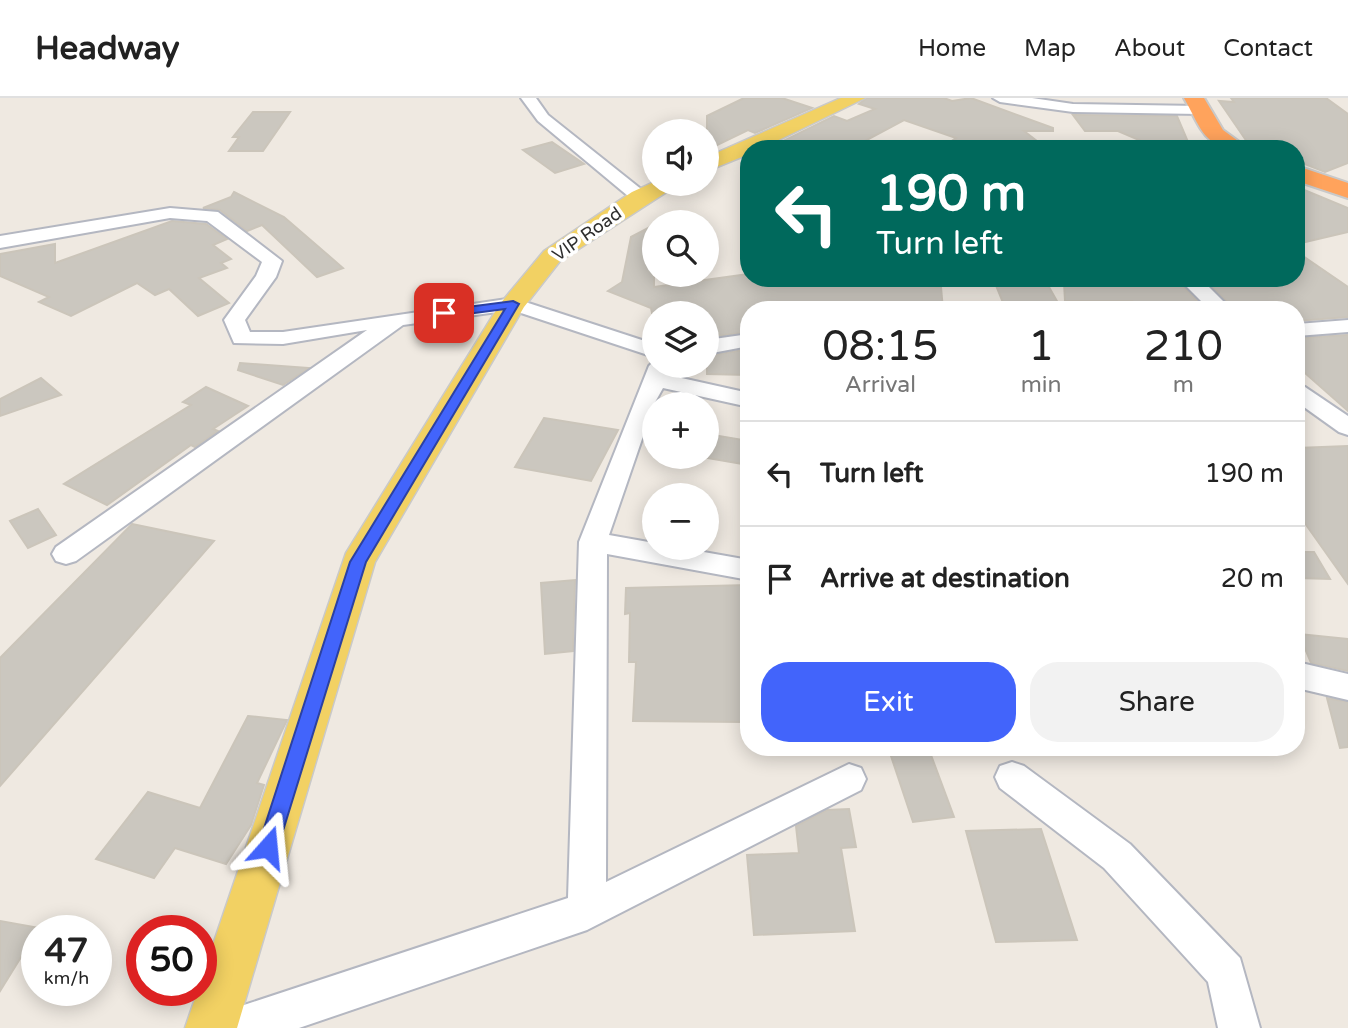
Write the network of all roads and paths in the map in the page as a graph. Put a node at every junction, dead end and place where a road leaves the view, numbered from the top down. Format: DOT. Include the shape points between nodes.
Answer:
graph roads {
  1 [pos="528,98"];
  2 [pos="853,98"];
  3 [pos="1000,98"];
  4 [pos="1030,100"];
  5 [pos="1073,103"];
  6 [pos="1197,104"];
  7 [pos="761,140"];
  8 [pos="1224,140"];
  9 [pos="740,150"];
  10 [pos="719,159"];
  11 [pos="1305,176"];
  12 [pos="642,182"];
  13 [pos="1348,191"];
  14 [pos="645,196"];
  15 [pos="0,242"];
  16 [pos="1198,287"];
  17 [pos="1213,301"];
  18 [pos="513,304"];
  19 [pos="397,319"];
  20 [pos="1348,326"];
  21 [pos="1305,329"];
  22 [pos="740,342"];
  23 [pos="719,345"];
  24 [pos="642,359"];
  25 [pos="651,378"];
  26 [pos="690,378"];
  27 [pos="740,397"];
  28 [pos="1305,397"];
  29 [pos="1348,427"];
  30 [pos="593,542"];
  31 [pos="66,554"];
  32 [pos="740,568"];
  33 [pos="1305,678"];
  34 [pos="1348,687"];
  35 [pos="1012,777"];
  36 [pos="849,779"];
  37 [pos="587,911"];
  38 [pos="211,1028"];
  39 [pos="238,1028"];
  40 [pos="1239,1028"];
  1 -- 12 [label="street" via="543,118"];
  2 -- 7 [label="main road"];
  3 -- 4 [label="street"];
  4 -- 5 [label="street"];
  5 -- 6 [label="street"];
  6 -- 8 [label="highway" via="1215,134"];
  9 -- 10 [label="main road"];
  11 -- 13 [label="highway"];
  14 -- 18 [label="main road, VIP Road" via="552,256"];
  15 -- 19 [label="street" via="170,213 212,216 272,261 266,277 234,320 242,338 283,338"];
  16 -- 17 [label="street"];
  18 -- 19 [label="street"];
  18 -- 24 [label="street"];
  18 -- 38 [label="main road, VIP Road" via="358,562"];
  19 -- 31 [label="street"];
  20 -- 21 [label="street"];
  22 -- 23 [label="street"];
  25 -- 30 [label="street"];
  26 -- 27 [label="street"];
  28 -- 29 [label="street"];
  30 -- 32 [label="street"];
  30 -- 37 [label="street"];
  33 -- 34 [label="street"];
  35 -- 40 [label="street" via="1117,856 1226,972"];
  36 -- 37 [label="street"];
  37 -- 39 [label="street"];
}
